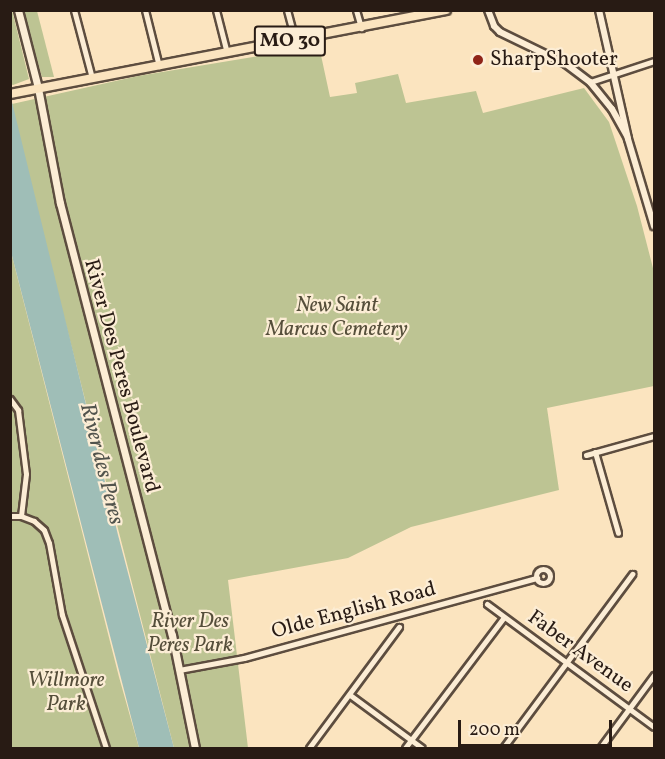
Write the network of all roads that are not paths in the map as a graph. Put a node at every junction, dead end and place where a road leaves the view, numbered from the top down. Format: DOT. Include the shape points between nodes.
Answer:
graph roads {
  1 [pos="18,10"];
  2 [pos="74,10"];
  3 [pos="145,10"];
  4 [pos="216,10"];
  5 [pos="287,10"];
  6 [pos="356,10"];
  7 [pos="446,10"];
  8 [pos="488,10"];
  9 [pos="598,10"];
  10 [pos="423,13"];
  11 [pos="361,28"];
  12 [pos="295,40"];
  13 [pos="227,53"];
  14 [pos="654,62"];
  15 [pos="159,66"];
  16 [pos="615,76"];
  17 [pos="92,78"];
  18 [pos="590,82"];
  19 [pos="38,88"];
  20 [pos="13,94"];
  21 [pos="628,139"];
  22 [pos="654,226"];
  23 [pos="10,399"];
  24 [pos="654,436"];
  25 [pos="595,452"];
  26 [pos="586,455"];
  27 [pos="10,516"];
  28 [pos="21,516"];
  29 [pos="618,533"];
  30 [pos="633,574"];
  31 [pos="537,578"];
  32 [pos="487,604"];
  33 [pos="504,617"];
  34 [pos="399,627"];
  35 [pos="567,663"];
  36 [pos="179,670"];
  37 [pos="654,675"];
  38 [pos="350,695"];
  39 [pos="630,708"];
  40 [pos="654,727"];
  41 [pos="411,740"];
  42 [pos="106,748"];
  43 [pos="195,748"];
  44 [pos="309,748"];
  45 [pos="405,748"];
  46 [pos="422,748"];
  47 [pos="503,748"];
  48 [pos="600,748"];
  1 -- 19 [label="main road, River Des Peres Boulevard"];
  2 -- 17 [label="street"];
  3 -- 15 [label="street"];
  4 -- 13 [label="street"];
  5 -- 12 [label="street"];
  6 -- 11 [label="street"];
  7 -- 10 [label="main road, MO 30"];
  8 -- 18 [label="street" via="500,32 566,64"];
  9 -- 16 [label="street"];
  10 -- 11 [label="main road, MO 30"];
  11 -- 12 [label="main road, MO 30"];
  12 -- 13 [label="main road, MO 30"];
  13 -- 15 [label="main road, MO 30"];
  14 -- 16 [label="street"];
  15 -- 17 [label="main road, MO 30"];
  16 -- 18 [label="street"];
  16 -- 21 [label="street"];
  17 -- 19 [label="main road, MO 30"];
  18 -- 21 [label="street" via="612,109"];
  19 -- 20 [label="main road, MO 30"];
  19 -- 36 [label="main road, River Des Peres Boulevard" via="60,203"];
  21 -- 22 [label="street"];
  23 -- 28 [label="street" via="18,410 26,474"];
  24 -- 25 [label="street"];
  25 -- 26 [label="street"];
  25 -- 29 [label="street"];
  27 -- 28 [label="street"];
  28 -- 42 [label="street" via="39,526 49,543 62,615"];
  30 -- 35 [label="street"];
  31 -- 36 [label="street, Olde English Road" via="244,657"];
  32 -- 33 [label="street, Faber Avenue"];
  33 -- 35 [label="street, Faber Avenue"];
  33 -- 41 [label="street"];
  34 -- 38 [label="street"];
  35 -- 39 [label="street, Faber Avenue"];
  35 -- 47 [label="street"];
  36 -- 43 [label="main road, River Des Peres Boulevard"];
  37 -- 39 [label="street"];
  38 -- 41 [label="street"];
  38 -- 44 [label="street"];
  39 -- 40 [label="street, Faber Avenue"];
  39 -- 48 [label="street"];
  41 -- 45 [label="street"];
  41 -- 46 [label="street"];
}
